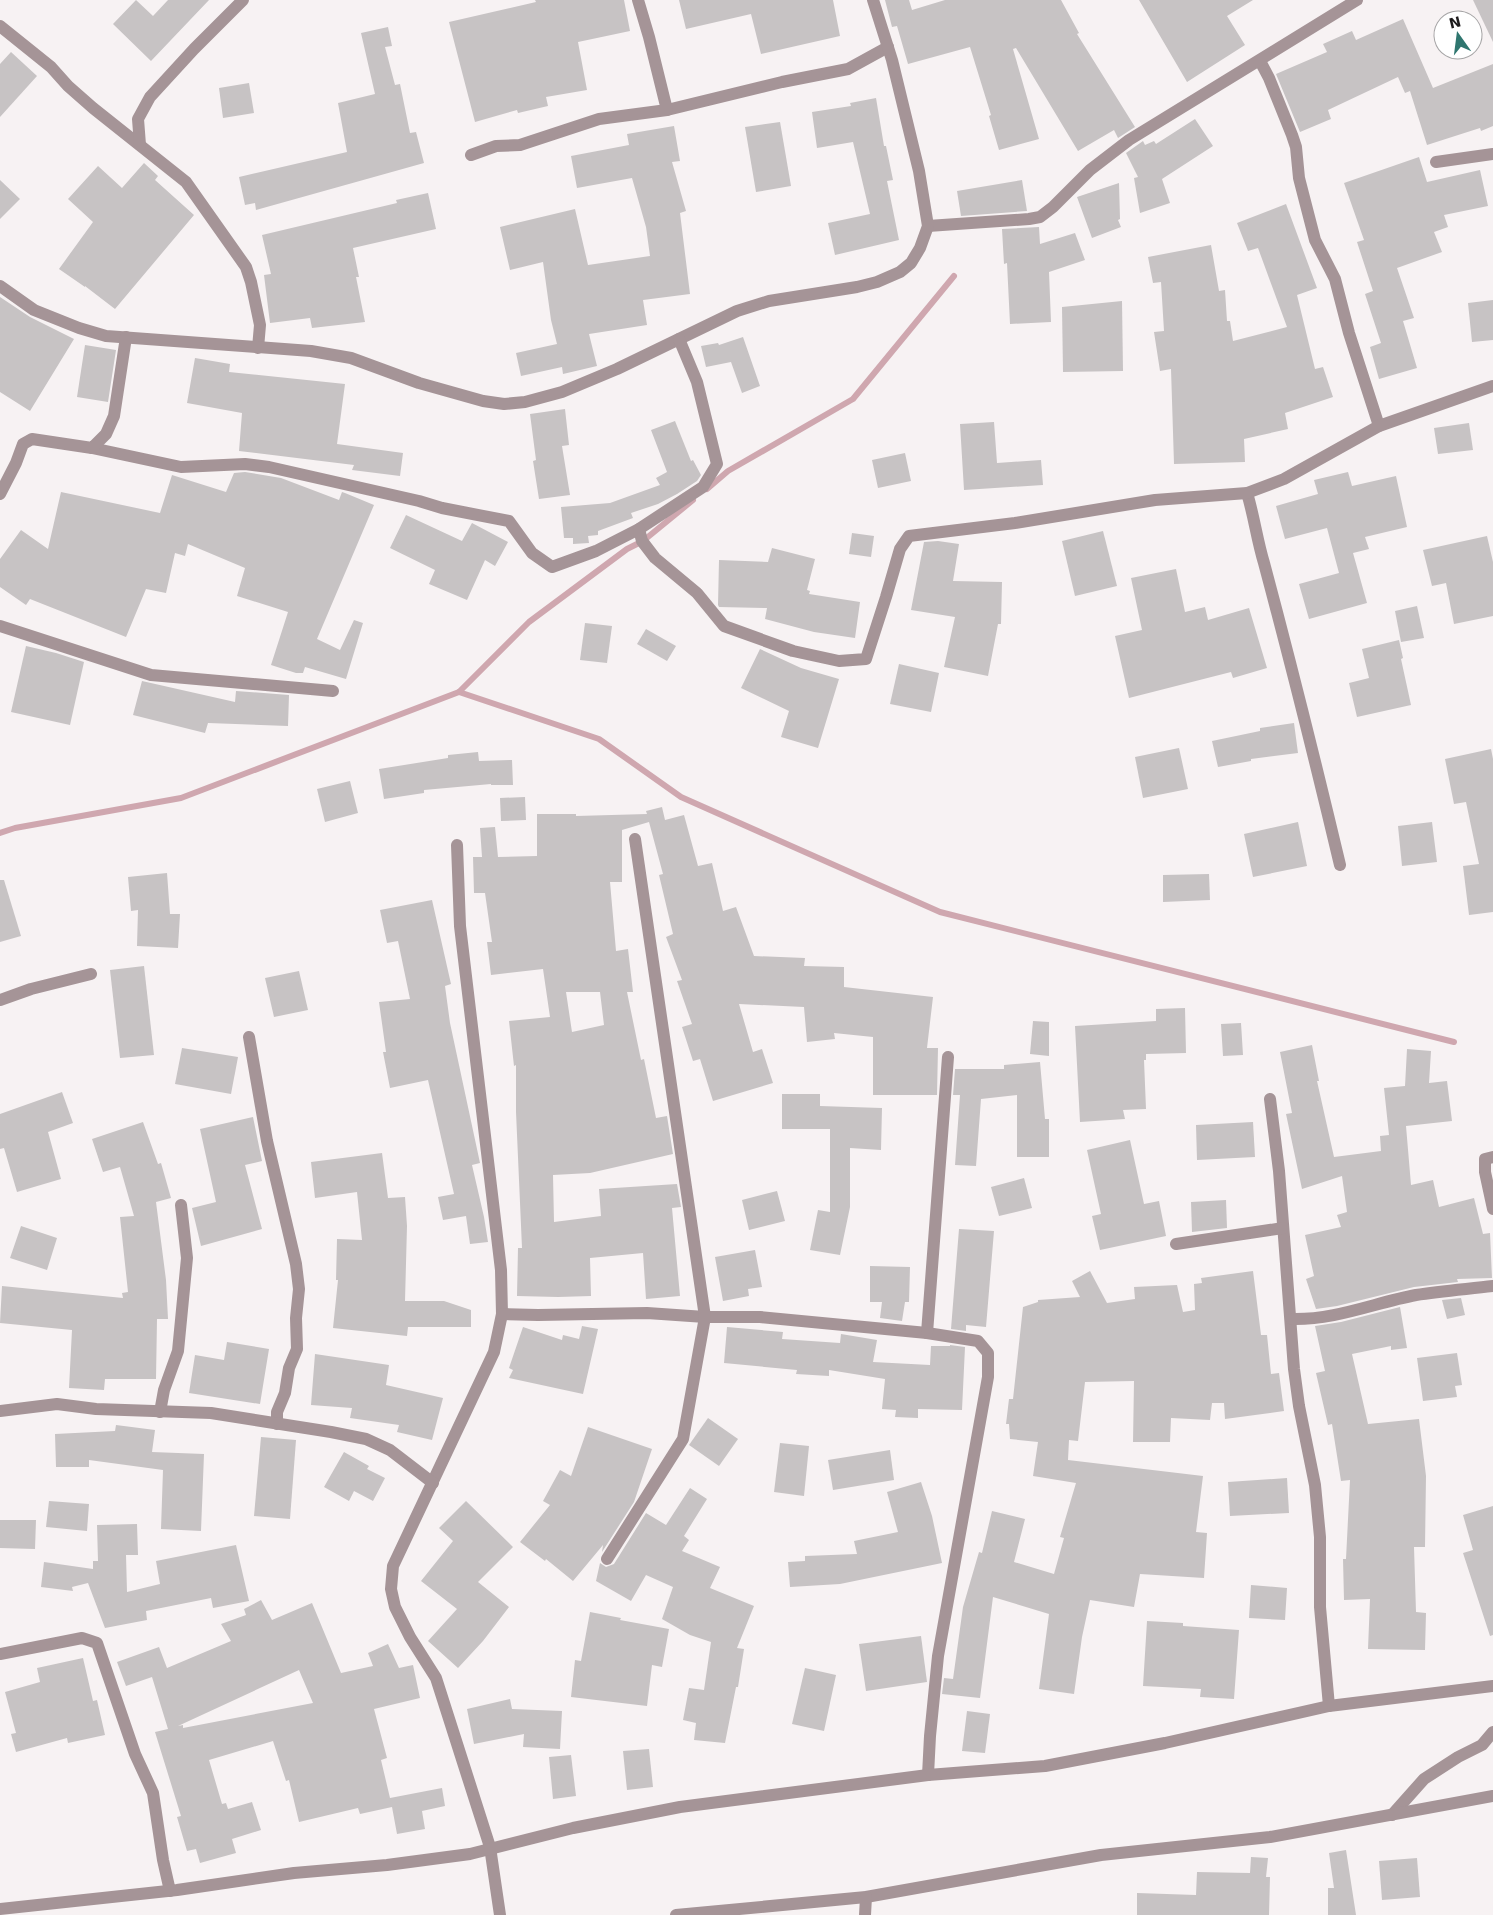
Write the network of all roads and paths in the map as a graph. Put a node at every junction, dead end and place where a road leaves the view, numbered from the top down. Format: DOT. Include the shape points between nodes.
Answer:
graph roads {
  1 [pos="243,0"];
  2 [pos="638,0"];
  3 [pos="873,0"];
  4 [pos="1357,0"];
  5 [pos="0,26"];
  6 [pos="888,47"];
  7 [pos="1260,61"];
  8 [pos="667,110"];
  9 [pos="140,145"];
  10 [pos="1493,154"];
  11 [pos="471,155"];
  12 [pos="1436,162"];
  13 [pos="928,226"];
  14 [pos="0,286"];
  15 [pos="126,337"];
  16 [pos="679,339"];
  17 [pos="258,348"];
  18 [pos="1493,386"];
  19 [pos="1379,426"];
  20 [pos="92,448"];
  21 [pos="1247,493"];
  22 [pos="0,494"];
  23 [pos="639,529"];
  24 [pos="0,626"];
  25 [pos="333,691"];
  26 [pos="635,840"];
  27 [pos="457,845"];
  28 [pos="1340,865"];
  29 [pos="91,974"];
  30 [pos="0,1000"];
  31 [pos="249,1037"];
  32 [pos="948,1057"];
  33 [pos="1270,1099"];
  34 [pos="1493,1157"];
  35 [pos="181,1205"];
  36 [pos="1493,1209"];
  37 [pos="1283,1228"];
  38 [pos="1176,1244"];
  39 [pos="1493,1286"];
  40 [pos="502,1314"];
  41 [pos="705,1317"];
  42 [pos="1292,1319"];
  43 [pos="926,1333"];
  44 [pos="0,1411"];
  45 [pos="160,1412"];
  46 [pos="278,1424"];
  47 [pos="433,1483"];
  48 [pos="607,1559"];
  49 [pos="0,1654"];
  50 [pos="1493,1686"];
  51 [pos="1329,1706"];
  52 [pos="1493,1732"];
  53 [pos="928,1775"];
  54 [pos="1493,1796"];
  55 [pos="1392,1815"];
  56 [pos="490,1847"];
  57 [pos="170,1891"];
  58 [pos="866,1897"];
  59 [pos="0,1910"];
  60 [pos="500,1915"];
  61 [pos="676,1915"];
  62 [pos="865,1915"];
  1 -- 9 [label="street" via="150,97 138,119"];
  2 -- 8 [label="street"];
  3 -- 6 [label="street"];
  4 -- 7 [label="street"];
  5 -- 9 [label="street"];
  6 -- 8 [label="street" via="848,69"];
  6 -- 13 [label="street" via="919,171"];
  7 -- 13 [label="street" via="1130,140 1090,170 1040,217"];
  7 -- 19 [label="street" via="1296,147 1299,178 1315,240 1335,278 1348,333"];
  8 -- 11 [label="street" via="599,119 520,145 496,146"];
  9 -- 17 [label="street" via="186,182 246,267 260,325"];
  10 -- 12 [label="street"];
  13 -- 16 [label="street" via="911,263 900,272 857,287 769,301 737,311"];
  14 -- 15 [label="street" via="34,310 106,336"];
  15 -- 17 [label="street"];
  15 -- 20 [label="street" via="114,416 106,434"];
  16 -- 17 [label="street" via="562,392 504,404 419,383 351,358 311,351"];
  16 -- 23 [label="street" via="697,382 717,464 703,487"];
  18 -- 19 [label="street"];
  19 -- 21 [label="street" via="1284,479"];
  20 -- 22 [label="street" via="32,438 27,440"];
  20 -- 23 [label="street" via="182,467 245,464 269,467 509,521 532,553 552,566 596,551"];
  21 -- 23 [label="street" via="1155,500 909,536 900,549 866,659 839,661 793,651 724,626 697,593 655,558 642,541"];
  21 -- 28 [label="street"];
  24 -- 25 [label="street" via="151,675"];
  26 -- 41 [label="street"];
  27 -- 40 [label="street" via="460,926 501,1270"];
  29 -- 30 [label="street"];
  31 -- 46 [label="street" via="267,1141 296,1264 298,1289 297,1348 289,1368 286,1393 277,1412"];
  32 -- 43 [label="street"];
  33 -- 37 [label="street"];
  34 -- 36 [label="street" via="1485,1158 1484,1172"];
  35 -- 45 [label="street" via="187,1258 183,1305 178,1351"];
  37 -- 38 [label="street"];
  37 -- 42 [label="street"];
  39 -- 42 [label="street" via="1416,1295 1342,1314"];
  40 -- 41 [label="street" via="647,1313"];
  40 -- 47 [label="street" via="494,1352"];
  41 -- 43 [label="street" via="760,1316"];
  41 -- 48 [label="street" via="683,1438"];
  42 -- 51 [label="street" via="1299,1406 1317,1502 1320,1607"];
  43 -- 53 [label="street" via="978,1341 988,1353 988,1377 938,1656"];
  44 -- 45 [label="street" via="57,1404"];
  45 -- 46 [label="street" via="211,1413"];
  46 -- 47 [label="street" via="366,1439 390,1450"];
  47 -- 56 [label="street" via="393,1566 391,1589 395,1607 410,1637 436,1678"];
  49 -- 57 [label="street" via="82,1638 98,1644 135,1754 153,1793"];
  50 -- 51 [label="street"];
  51 -- 53 [label="street" via="1045,1766"];
  52 -- 55 [label="street" via="1482,1745 1424,1779"];
  53 -- 56 [label="street" via="680,1807"];
  54 -- 55 [label="street"];
  55 -- 58 [label="street" via="1270,1837 1101,1855"];
  56 -- 57 [label="street" via="470,1854 294,1873"];
  56 -- 60 [label="street"];
  57 -- 59 [label="street"];
  58 -- 61 [label="street"];
  58 -- 62 [label="street"];
}
